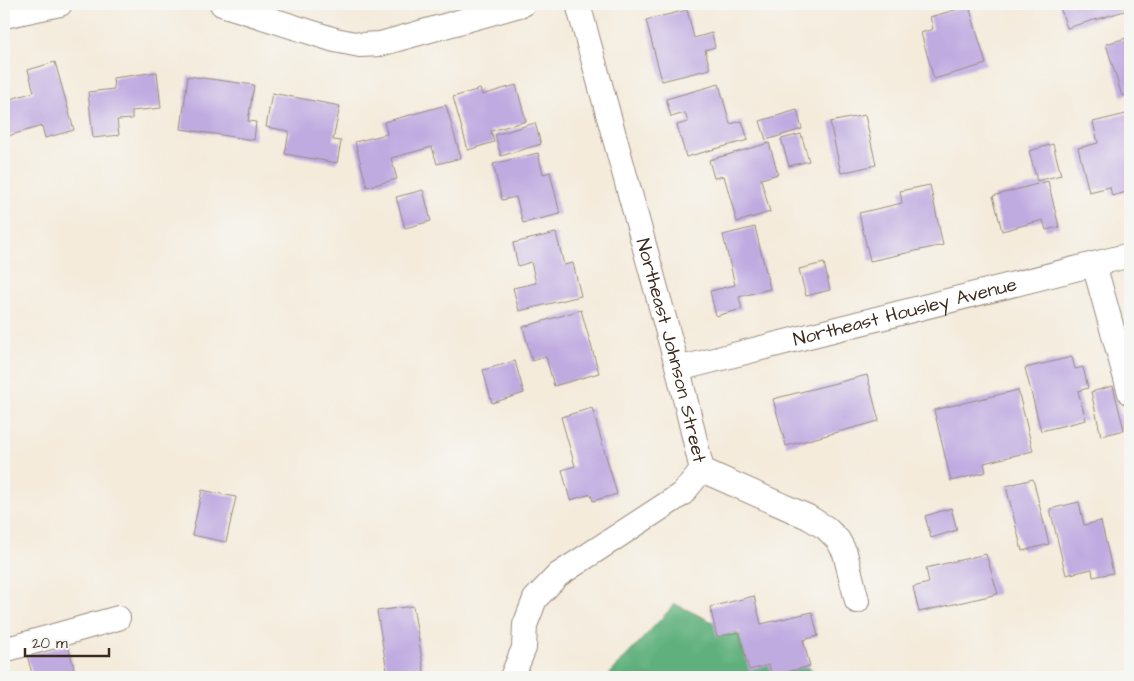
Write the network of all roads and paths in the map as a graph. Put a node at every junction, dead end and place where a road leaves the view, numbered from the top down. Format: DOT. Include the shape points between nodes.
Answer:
graph roads {
  1 [pos="60,4"];
  2 [pos="222,4"];
  3 [pos="523,4"];
  4 [pos="578,4"];
  5 [pos="4,16"];
  6 [pos="1130,255"];
  7 [pos="1094,264"];
  8 [pos="678,369"];
  9 [pos="1130,393"];
  10 [pos="702,470"];
  11 [pos="857,601"];
  12 [pos="118,618"];
  13 [pos="4,650"];
  14 [pos="512,677"];
  1 -- 5 [label="street"];
  2 -- 3 [label="street" via="360,45 380,44"];
  4 -- 8 [label="street, Northeast Johnson Street"];
  6 -- 7 [label="street, Northeast Housley Avenue"];
  7 -- 8 [label="street, Northeast Housley Avenue"];
  7 -- 9 [label="street"];
  8 -- 10 [label="street, Northeast Johnson Street"];
  10 -- 11 [label="street" via="826,528 846,553"];
  10 -- 14 [label="street, Northeast Johnson Street" via="682,494 558,575 546,587 535,599 526,625 524,648"];
  12 -- 13 [label="street"];
}
